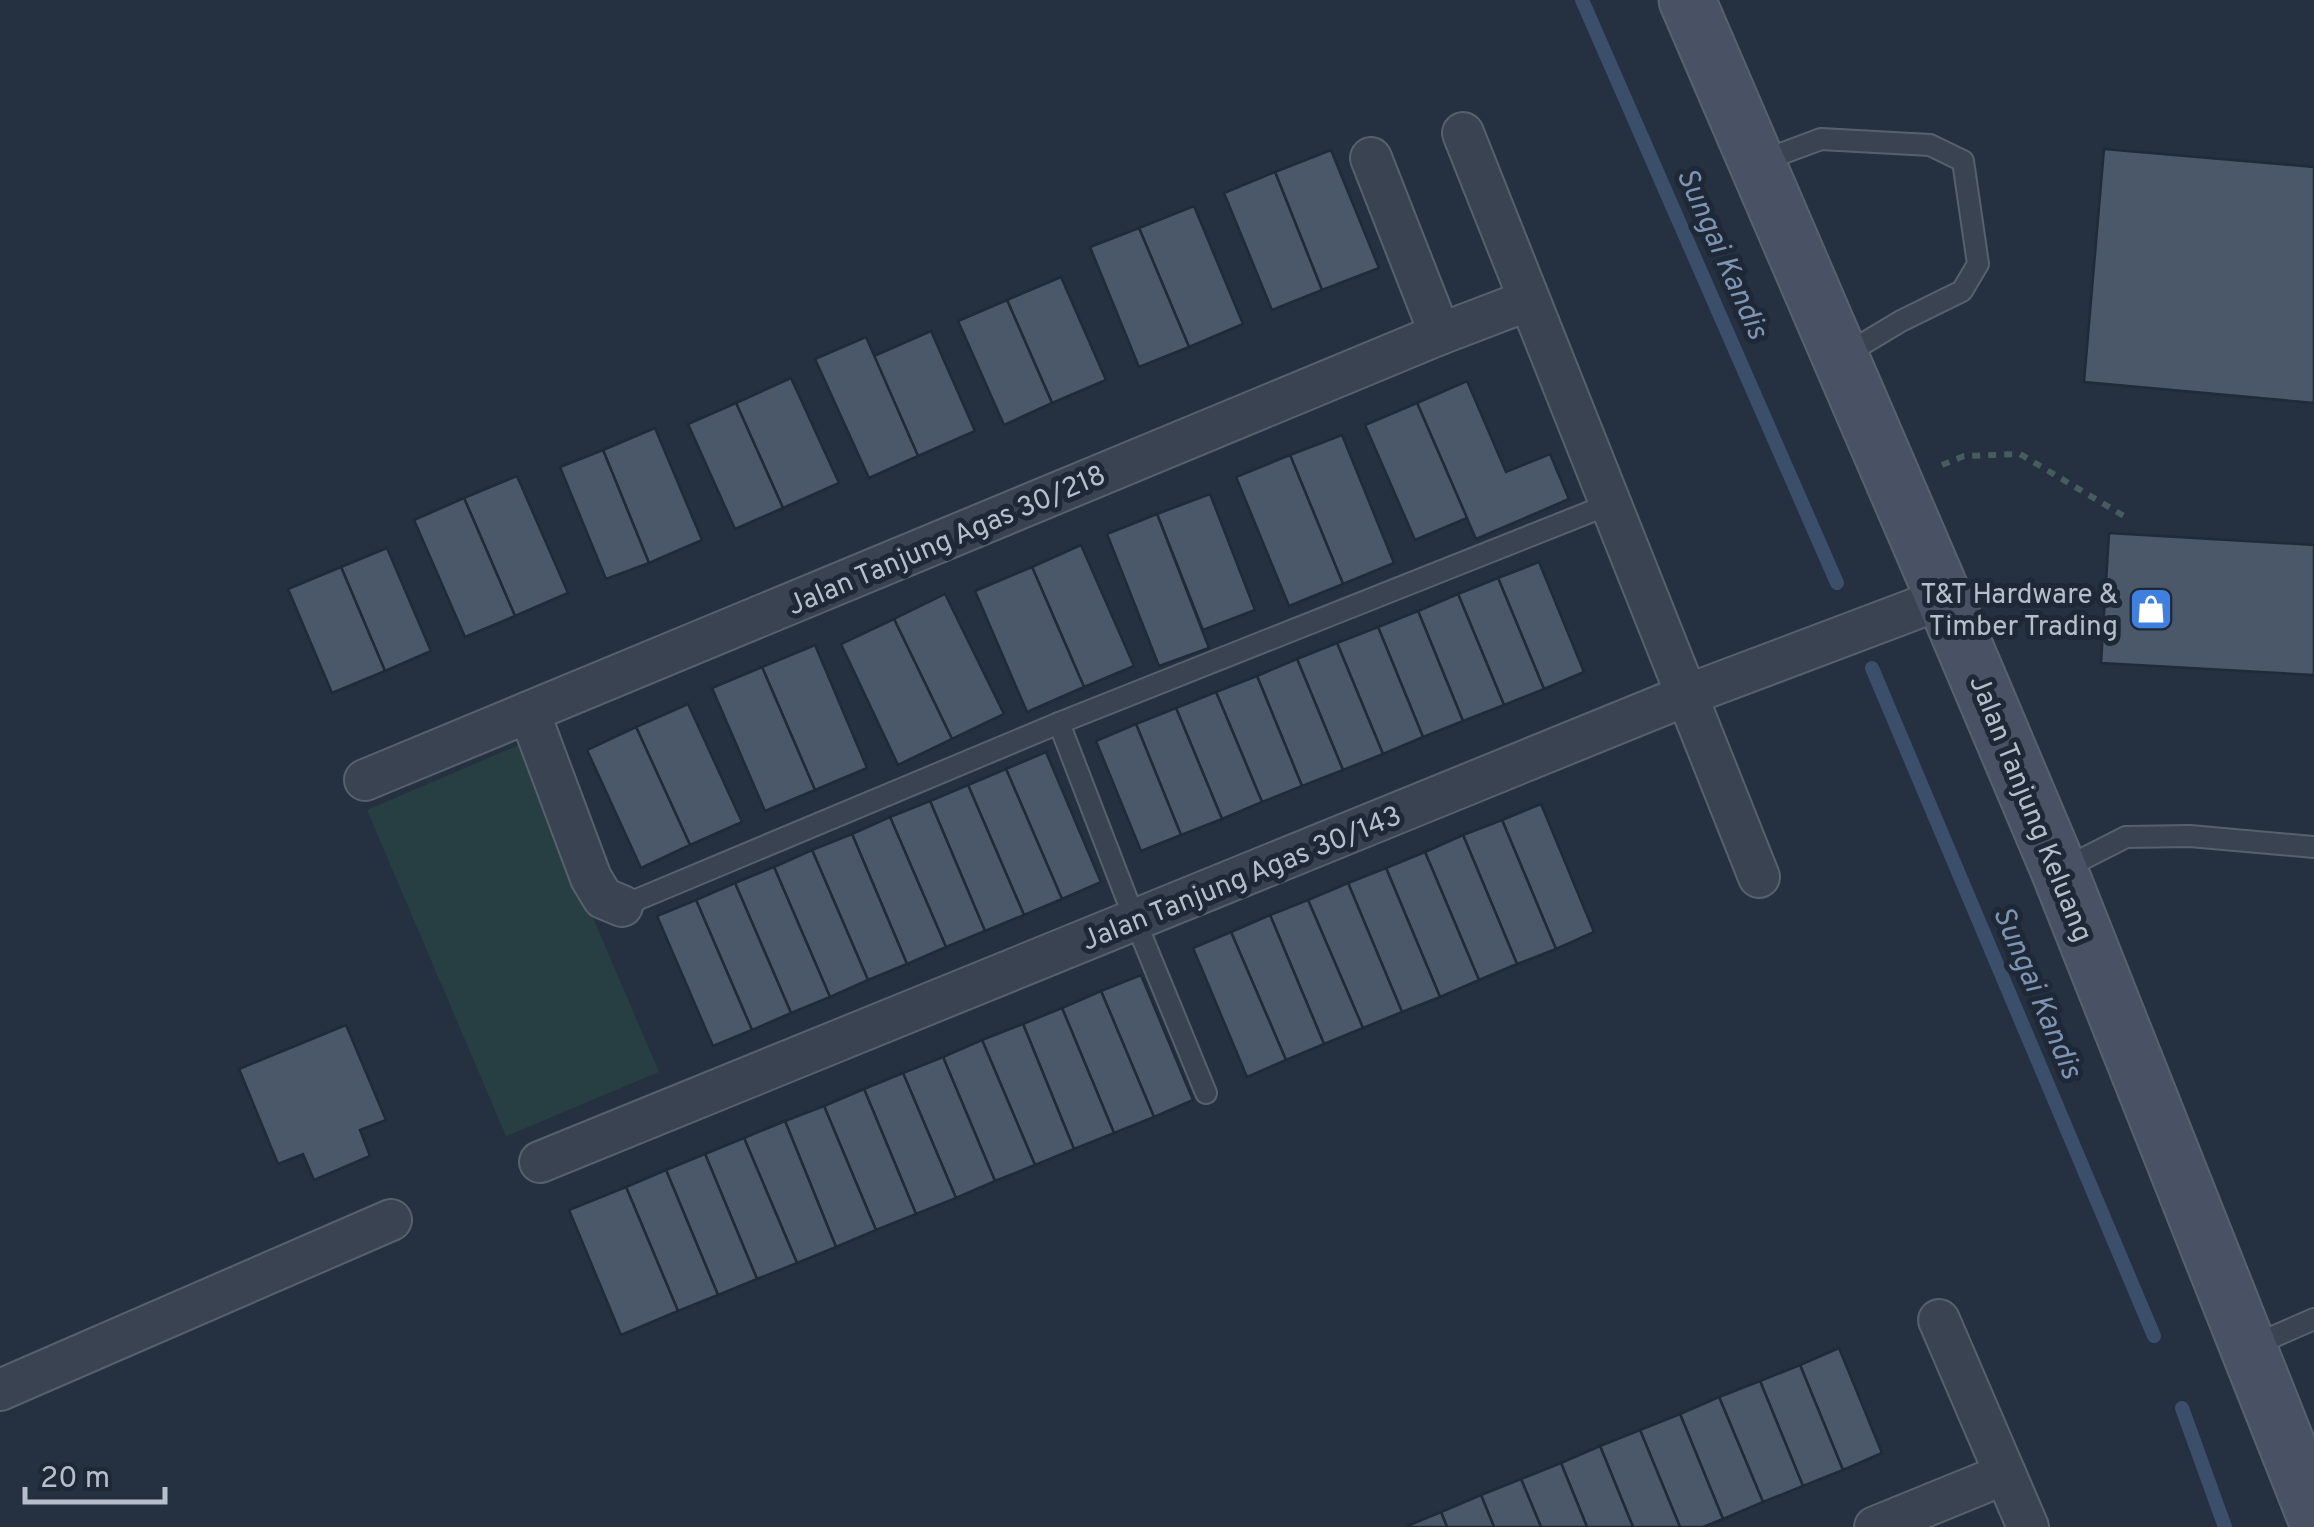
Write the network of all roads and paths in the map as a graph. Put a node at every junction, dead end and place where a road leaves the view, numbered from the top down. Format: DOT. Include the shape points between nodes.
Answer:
graph roads {
  1 [pos="1687,0"];
  2 [pos="1463,133"];
  3 [pos="1371,158"];
  4 [pos="1757,162"];
  5 [pos="1529,300"];
  6 [pos="1440,334"];
  7 [pos="1841,357"];
  8 [pos="1895,484"];
  9 [pos="1610,504"];
  10 [pos="2128,519"];
  11 [pos="1944,598"];
  12 [pos="1687,695"];
  13 [pos="529,712"];
  14 [pos="1058,723"];
  15 [pos="365,780"];
  16 [pos="2314,847"];
  17 [pos="2059,870"];
  18 [pos="1759,877"];
  19 [pos="622,906"];
  20 [pos="1135,920"];
  21 [pos="1206,1093"];
  22 [pos="540,1162"];
  23 [pos="391,1220"];
  24 [pos="2314,1319"];
  25 [pos="1939,1320"];
  26 [pos="2248,1348"];
  27 [pos="0,1390"];
  28 [pos="2006,1474"];
  29 [pos="2314,1513"];
  30 [pos="1875,1527"];
  31 [pos="2028,1527"];
  1 -- 4 [label="main road, Jalan Tanjung Keluang"];
  2 -- 5 [label="street"];
  3 -- 6 [label="street"];
  4 -- 7 [label="main road, Jalan Tanjung Keluang"];
  4 -- 7 [label="lane" via="1821,139 1930,144 1962,161 1978,264 1962,291"];
  5 -- 6 [label="street, Jalan Tanjung Agas 30/218"];
  5 -- 9 [label="street"];
  6 -- 13 [label="street, Jalan Tanjung Agas 30/218"];
  7 -- 8 [label="main road, Jalan Tanjung Keluang"];
  8 -- 10 [label="path" via="1964,456 2020,454"];
  8 -- 11 [label="main road, Jalan Tanjung Keluang"];
  9 -- 12 [label="street"];
  9 -- 14 [label="lane"];
  11 -- 12 [label="street, Jalan Tanjung Agas 30/143"];
  11 -- 17 [label="main road, Jalan Tanjung Keluang"];
  12 -- 18 [label="street"];
  12 -- 20 [label="street, Jalan Tanjung Agas 30/143"];
  13 -- 15 [label="street, Jalan Tanjung Agas 30/218"];
  13 -- 19 [label="street" via="591,878 604,898"];
  14 -- 19 [label="lane"];
  14 -- 20 [label="lane"];
  16 -- 17 [label="lane" via="2126,837"];
  17 -- 26 [label="main road, Jalan Tanjung Keluang"];
  20 -- 21 [label="lane"];
  20 -- 22 [label="street, Jalan Tanjung Agas 30/143"];
  23 -- 27 [label="street"];
  24 -- 26 [label="lane"];
  25 -- 28 [label="street"];
  26 -- 29 [label="main road, Jalan Tanjung Keluang"];
  28 -- 30 [label="street"];
  28 -- 31 [label="street"];
}
